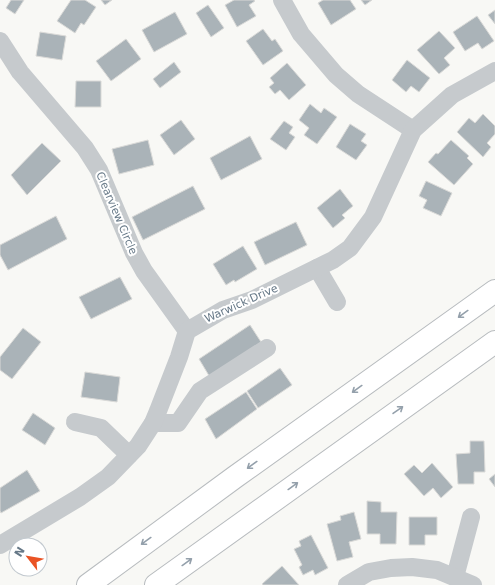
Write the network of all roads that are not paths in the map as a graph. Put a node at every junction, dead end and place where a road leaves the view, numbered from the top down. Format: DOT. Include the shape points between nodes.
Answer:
graph roads {
  1 [pos="282,0"];
  2 [pos="0,41"];
  3 [pos="495,71"];
  4 [pos="413,130"];
  5 [pos="317,268"];
  6 [pos="495,291"];
  7 [pos="337,302"];
  8 [pos="187,331"];
  9 [pos="495,342"];
  10 [pos="267,348"];
  11 [pos="75,422"];
  12 [pos="153,422"];
  13 [pos="128,456"];
  14 [pos="471,518"];
  15 [pos="0,546"];
  16 [pos="455,577"];
  17 [pos="88,585"];
  18 [pos="156,585"];
  19 [pos="347,585"];
  20 [pos="472,585"];
  1 -- 4 [label="street" via="301,34 336,75 358,94"];
  2 -- 8 [label="street, Clearview Circle" via="20,72 85,148 96,165 134,253"];
  3 -- 4 [label="street, Warwick Drive" via="452,95"];
  4 -- 5 [label="street, Warwick Drive" via="373,217 350,248"];
  5 -- 7 [label="street"];
  5 -- 8 [label="street, Warwick Drive" via="252,300 223,310"];
  6 -- 17 [label="highway, one-way"];
  8 -- 12 [label="street"];
  18 -- 9 [label="highway, one-way"];
  10 -- 12 [label="street" via="200,391 178,423"];
  11 -- 13 [label="street" via="101,428"];
  12 -- 13 [label="street" via="138,446"];
  13 -- 15 [label="street" via="108,477 80,497"];
  14 -- 16 [label="street"];
  16 -- 19 [label="street" via="437,570 391,568 369,572"];
  16 -- 20 [label="street"];
}
